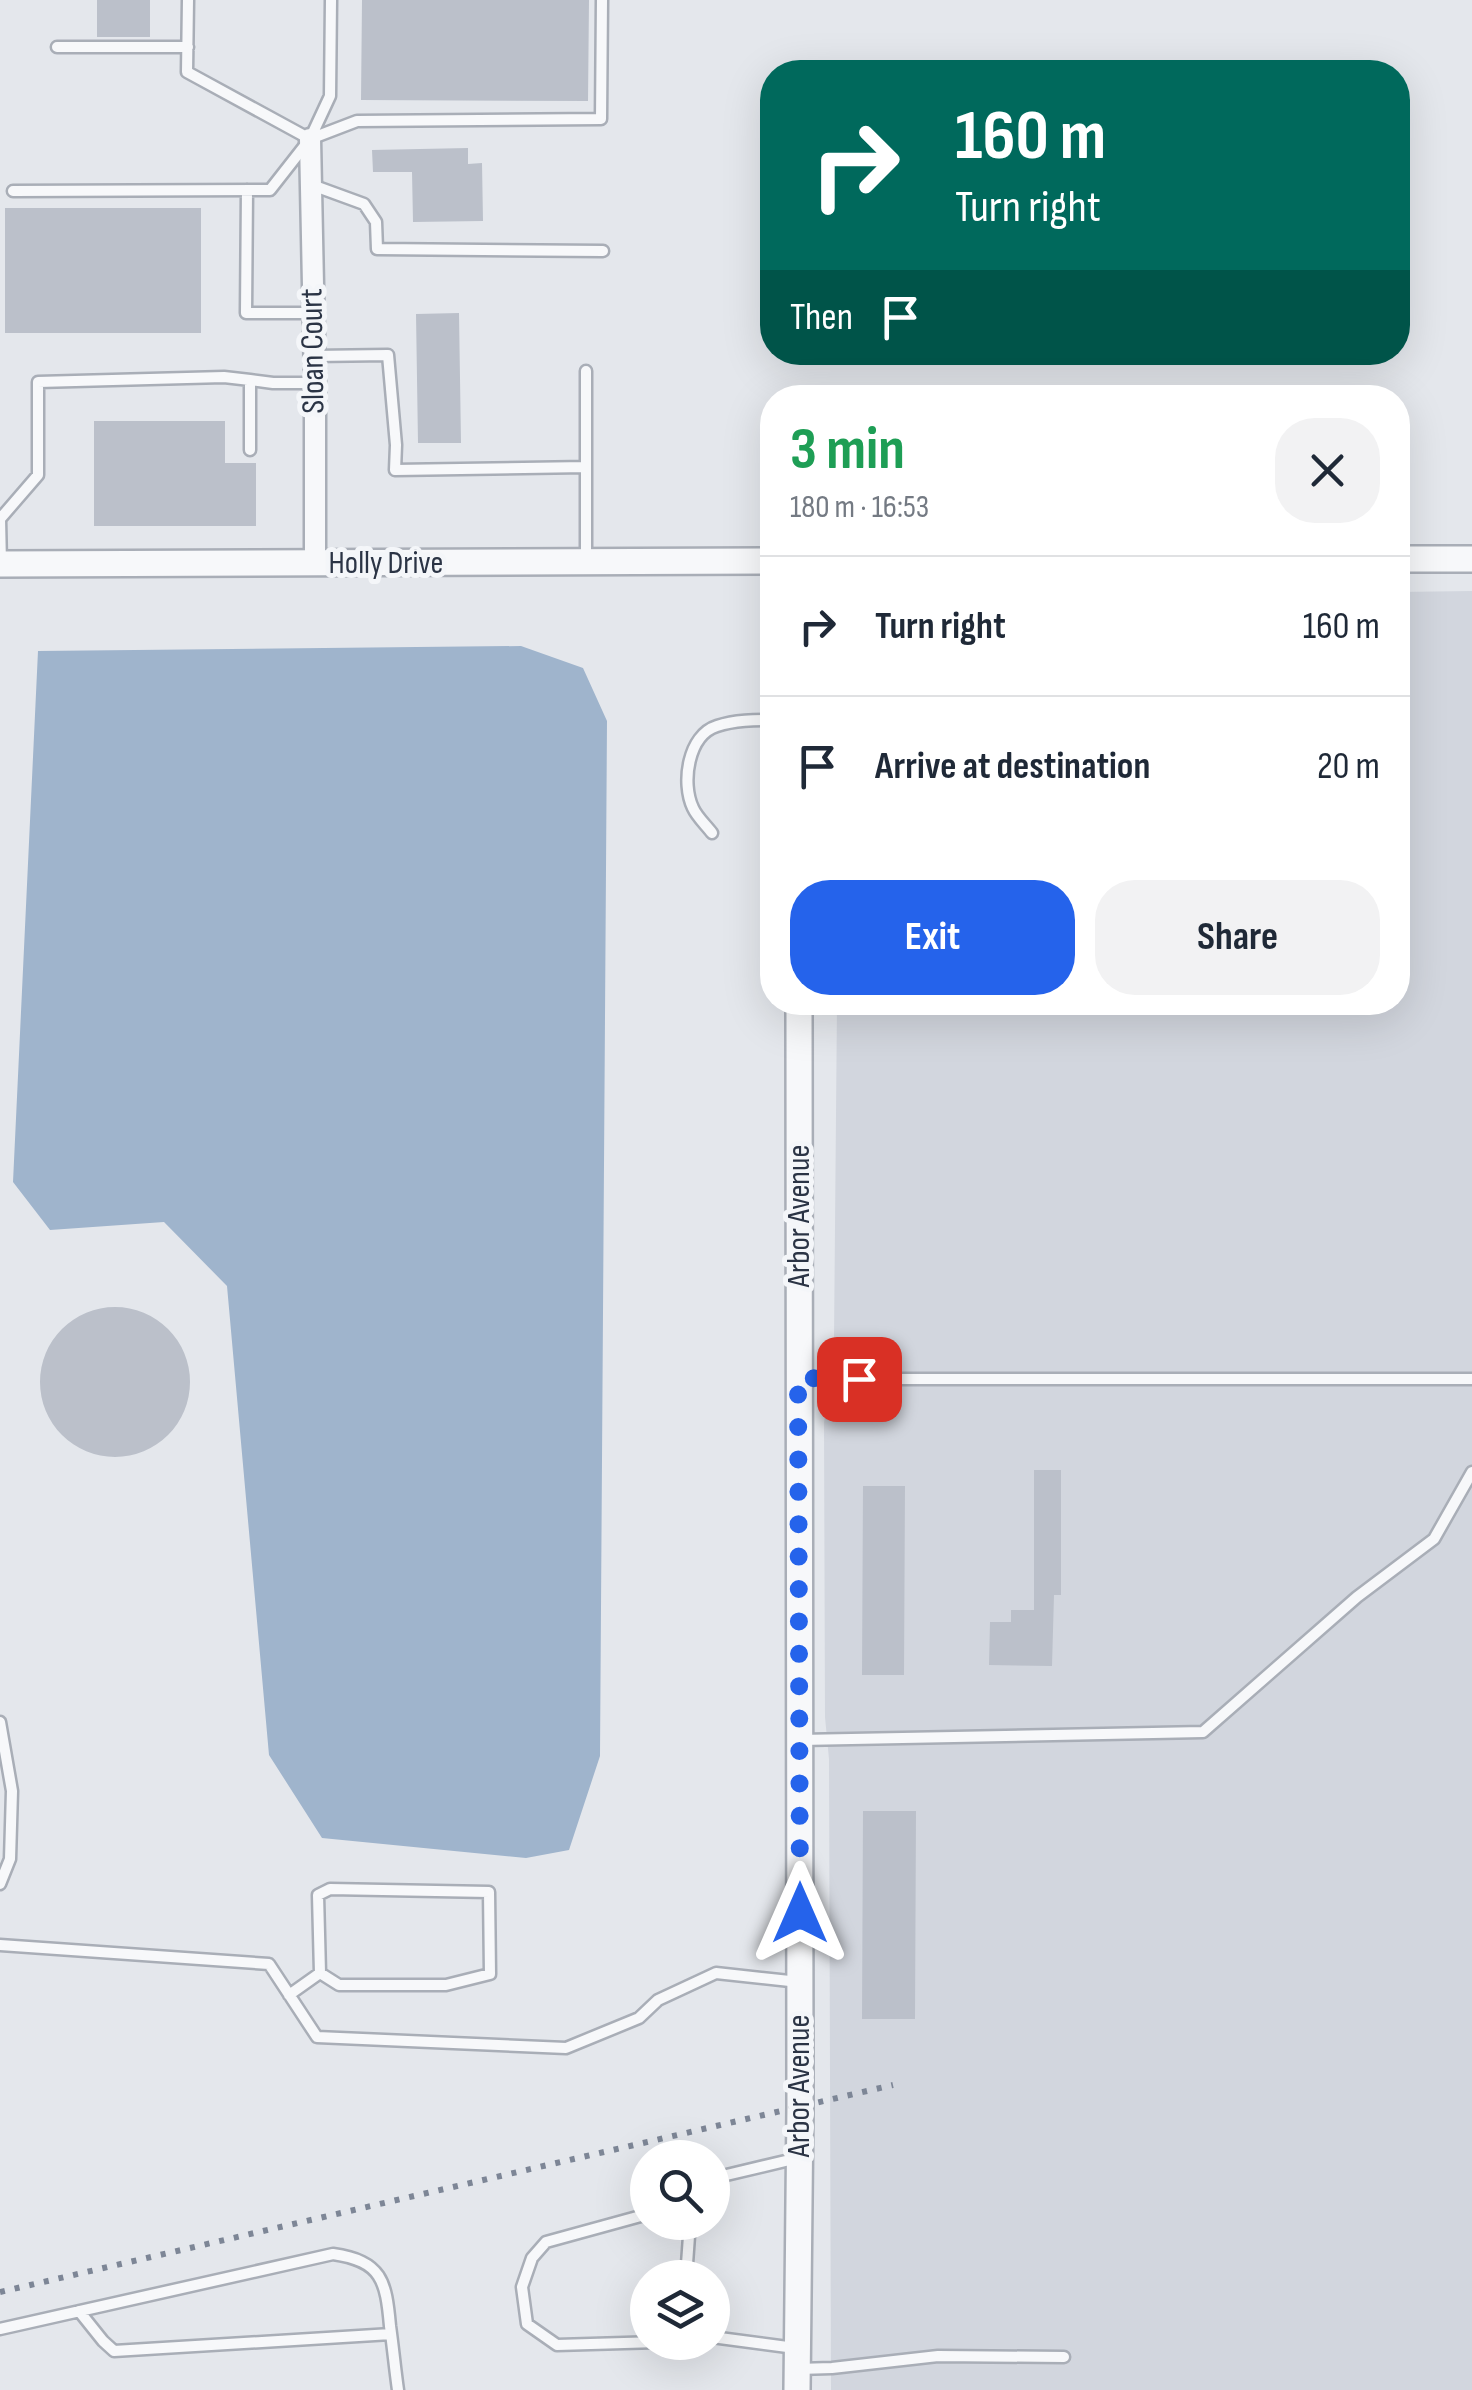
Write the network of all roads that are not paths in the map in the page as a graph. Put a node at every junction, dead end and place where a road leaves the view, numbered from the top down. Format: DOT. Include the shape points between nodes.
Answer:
graph roads {
  1 [pos="188,0"];
  2 [pos="331,0"];
  3 [pos="602,0"];
  4 [pos="57,47"];
  5 [pos="188,47"];
  6 [pos="310,139"];
  7 [pos="311,184"];
  8 [pos="246,190"];
  9 [pos="13,192"];
  10 [pos="603,250"];
  11 [pos="312,313"];
  12 [pos="312,356"];
  13 [pos="586,371"];
  14 [pos="250,380"];
  15 [pos="315,382"];
  16 [pos="250,450"];
  17 [pos="586,467"];
  18 [pos="1472,559"];
  19 [pos="1410,560"];
  20 [pos="586,562"];
  21 [pos="760,562"];
  22 [pos="315,563"];
  23 [pos="0,564"];
  24 [pos="760,720"];
  25 [pos="712,833"];
  26 [pos="799,1015"];
  27 [pos="798,1378"];
  28 [pos="1472,1379"];
  29 [pos="1472,1472"];
  30 [pos="0,1722"];
  31 [pos="799,1740"];
  32 [pos="0,1884"];
  33 [pos="0,1945"];
  34 [pos="320,1973"];
  35 [pos="800,1982"];
  36 [pos="290,1995"];
  37 [pos="799,2157"];
  38 [pos="730,2174"];
  39 [pos="630,2219"];
  40 [pos="79,2311"];
  41 [pos="0,2328"];
  42 [pos="391,2334"];
  43 [pos="630,2343"];
  44 [pos="730,2344"];
  45 [pos="1064,2357"];
  46 [pos="797,2369"];
  47 [pos="398,2390"];
  1 -- 5 [label="lane"];
  2 -- 6 [label="lane" via="330,96"];
  3 -- 6 [label="lane" via="602,119 357,121"];
  4 -- 5 [label="lane"];
  5 -- 6 [label="lane" via="187,72"];
  6 -- 7 [label="street, Sloan Court"];
  6 -- 8 [label="lane" via="270,190"];
  7 -- 10 [label="lane" via="364,204 376,222 377,249"];
  7 -- 11 [label="street, Sloan Court"];
  8 -- 9 [label="lane"];
  8 -- 11 [label="lane" via="246,313"];
  11 -- 12 [label="street, Sloan Court"];
  12 -- 15 [label="street, Sloan Court"];
  12 -- 17 [label="lane" via="388,355 395,470"];
  13 -- 17 [label="lane"];
  14 -- 15 [label="lane"];
  14 -- 16 [label="lane"];
  14 -- 23 [label="lane" via="38,382 38,475 0,519"];
  15 -- 22 [label="street, Sloan Court"];
  17 -- 20 [label="lane"];
  18 -- 19 [label="street"];
  20 -- 21 [label="street, Holly Drive"];
  20 -- 22 [label="street, Holly Drive"];
  22 -- 23 [label="street, Holly Drive"];
  24 -- 25 [label="lane" via="713,726 692,748 692,806"];
  26 -- 27 [label="street, Arbor Avenue"];
  27 -- 28 [label="lane"];
  27 -- 31 [label="street, Arbor Avenue"];
  29 -- 31 [label="lane" via="1434,1539 1202,1732"];
  30 -- 32 [label="lane" via="12,1791 10,1859"];
  31 -- 35 [label="street, Arbor Avenue"];
  33 -- 36 [label="lane" via="269,1964"];
  34 -- 34 [label="lane" via="318,1895 330,1889 489,1892 490,1974 446,1985 339,1986"];
  34 -- 36 [label="lane"];
  35 -- 36 [label="lane" via="716,1973 658,2000 639,2018 566,2048 317,2037"];
  35 -- 37 [label="street, Arbor Avenue"];
  37 -- 38 [label="lane"];
  37 -- 46 [label="street, Arbor Avenue"];
  39 -- 43 [label="lane" via="546,2242 532,2258 522,2288 527,2324 558,2346"];
  40 -- 41 [label="lane"];
  40 -- 42 [label="lane" via="114,2351"];
  40 -- 42 [label="lane" via="333,2254 374,2269 387,2290"];
  42 -- 47 [label="lane"];
  44 -- 46 [label="lane"];
  45 -- 46 [label="lane" via="938,2356"];
}
